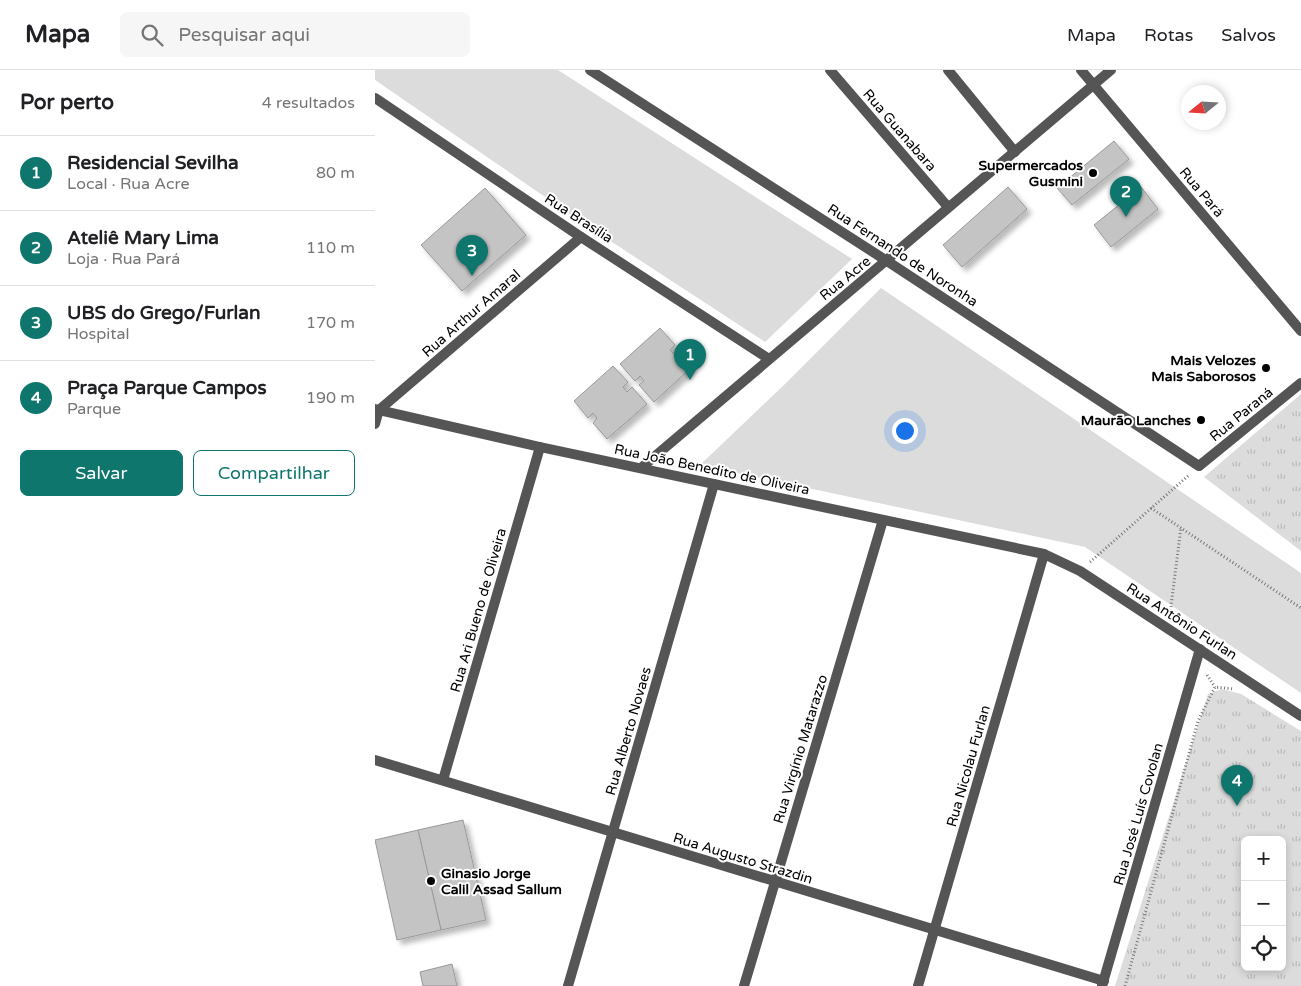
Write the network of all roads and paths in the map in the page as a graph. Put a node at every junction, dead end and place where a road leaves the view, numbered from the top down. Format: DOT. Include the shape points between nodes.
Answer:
graph roads {
  1 [pos="590,70"];
  2 [pos="830,70"];
  3 [pos="948,70"];
  4 [pos="1081,70"];
  5 [pos="1111,70"];
  6 [pos="1094,85"];
  7 [pos="375,98"];
  8 [pos="1015,152"];
  9 [pos="948,207"];
  10 [pos="581,237"];
  11 [pos="887,261"];
  12 [pos="1301,331"];
  13 [pos="769,359"];
  14 [pos="1301,383"];
  15 [pos="377,410"];
  16 [pos="375,424"];
  17 [pos="540,447"];
  18 [pos="1199,466"];
  19 [pos="641,468"];
  20 [pos="714,484"];
  21 [pos="1151,508"];
  22 [pos="883,520"];
  23 [pos="1181,527"];
  24 [pos="1044,554"];
  25 [pos="1080,570"];
  26 [pos="1301,608"];
  27 [pos="1168,628"];
  28 [pos="1200,649"];
  29 [pos="1242,690"];
  30 [pos="1301,716"];
  31 [pos="375,760"];
  32 [pos="443,780"];
  33 [pos="613,832"];
  34 [pos="775,882"];
  35 [pos="934,930"];
  36 [pos="1103,984"];
  37 [pos="568,986"];
  38 [pos="744,986"];
  39 [pos="918,986"];
  40 [pos="1125,986"];
  1 -- 11 [label="street, Rua Fernando de Noronha"];
  2 -- 9 [label="street, Rua Guanabara"];
  3 -- 8 [label="street"];
  4 -- 6 [label="street, Rua Pará"];
  5 -- 6 [label="street, Rua Acre"];
  6 -- 8 [label="street, Rua Acre"];
  6 -- 12 [label="street, Rua Pará"];
  7 -- 10 [label="street, Rua Brasília"];
  8 -- 9 [label="street, Rua Acre"];
  9 -- 11 [label="street, Rua Acre"];
  10 -- 13 [label="street, Rua Brasília"];
  10 -- 15 [label="street, Rua Arthur Amaral"];
  11 -- 13 [label="street, Rua Acre"];
  11 -- 18 [label="street, Rua Fernando de Noronha"];
  13 -- 19 [label="street, Rua Acre"];
  14 -- 18 [label="street, Rua Paraná"];
  15 -- 16 [label="street"];
  15 -- 17 [label="street, Rua João Benedito de Oliveira"];
  17 -- 19 [label="street, Rua João Benedito de Oliveira"];
  17 -- 32 [label="street, Rua Ari Bueno de Oliveira"];
  18 -- 21 [label="path"];
  19 -- 20 [label="street, Rua João Benedito de Oliveira"];
  20 -- 22 [label="street, Rua João Benedito de Oliveira"];
  20 -- 33 [label="street, Rua Alberto Novaes"];
  21 -- 23 [label="path"];
  21 -- 25 [label="path"];
  22 -- 24 [label="street, Rua João Benedito de Oliveira"];
  22 -- 34 [label="street, Rua Virgínio Matarazzo"];
  23 -- 26 [label="path"];
  23 -- 27 [label="path"];
  24 -- 25 [label="street, Rua Antônio Furlan"];
  24 -- 35 [label="street, Rua Nicolau Furlan"];
  25 -- 27 [label="street, Rua Antônio Furlan"];
  27 -- 28 [label="street, Rua Antônio Furlan"];
  28 -- 30 [label="street, Rua Antônio Furlan"];
  28 -- 36 [label="street, Rua José Luís Covolan"];
  29 -- 40 [label="path" via="1215,687 1198,721"];
  31 -- 32 [label="street, Rua Augusto Strazdin"];
  32 -- 33 [label="street, Rua Augusto Strazdin"];
  33 -- 34 [label="street, Rua Augusto Strazdin"];
  33 -- 37 [label="street, Rua Alberto Novaes"];
  34 -- 35 [label="street, Rua Augusto Strazdin"];
  34 -- 38 [label="street, Rua Virgínio Matarazzo"];
  35 -- 36 [label="street, Rua Augusto Strazdin"];
  35 -- 39 [label="street, Rua Nicolau Furlan"];
}
